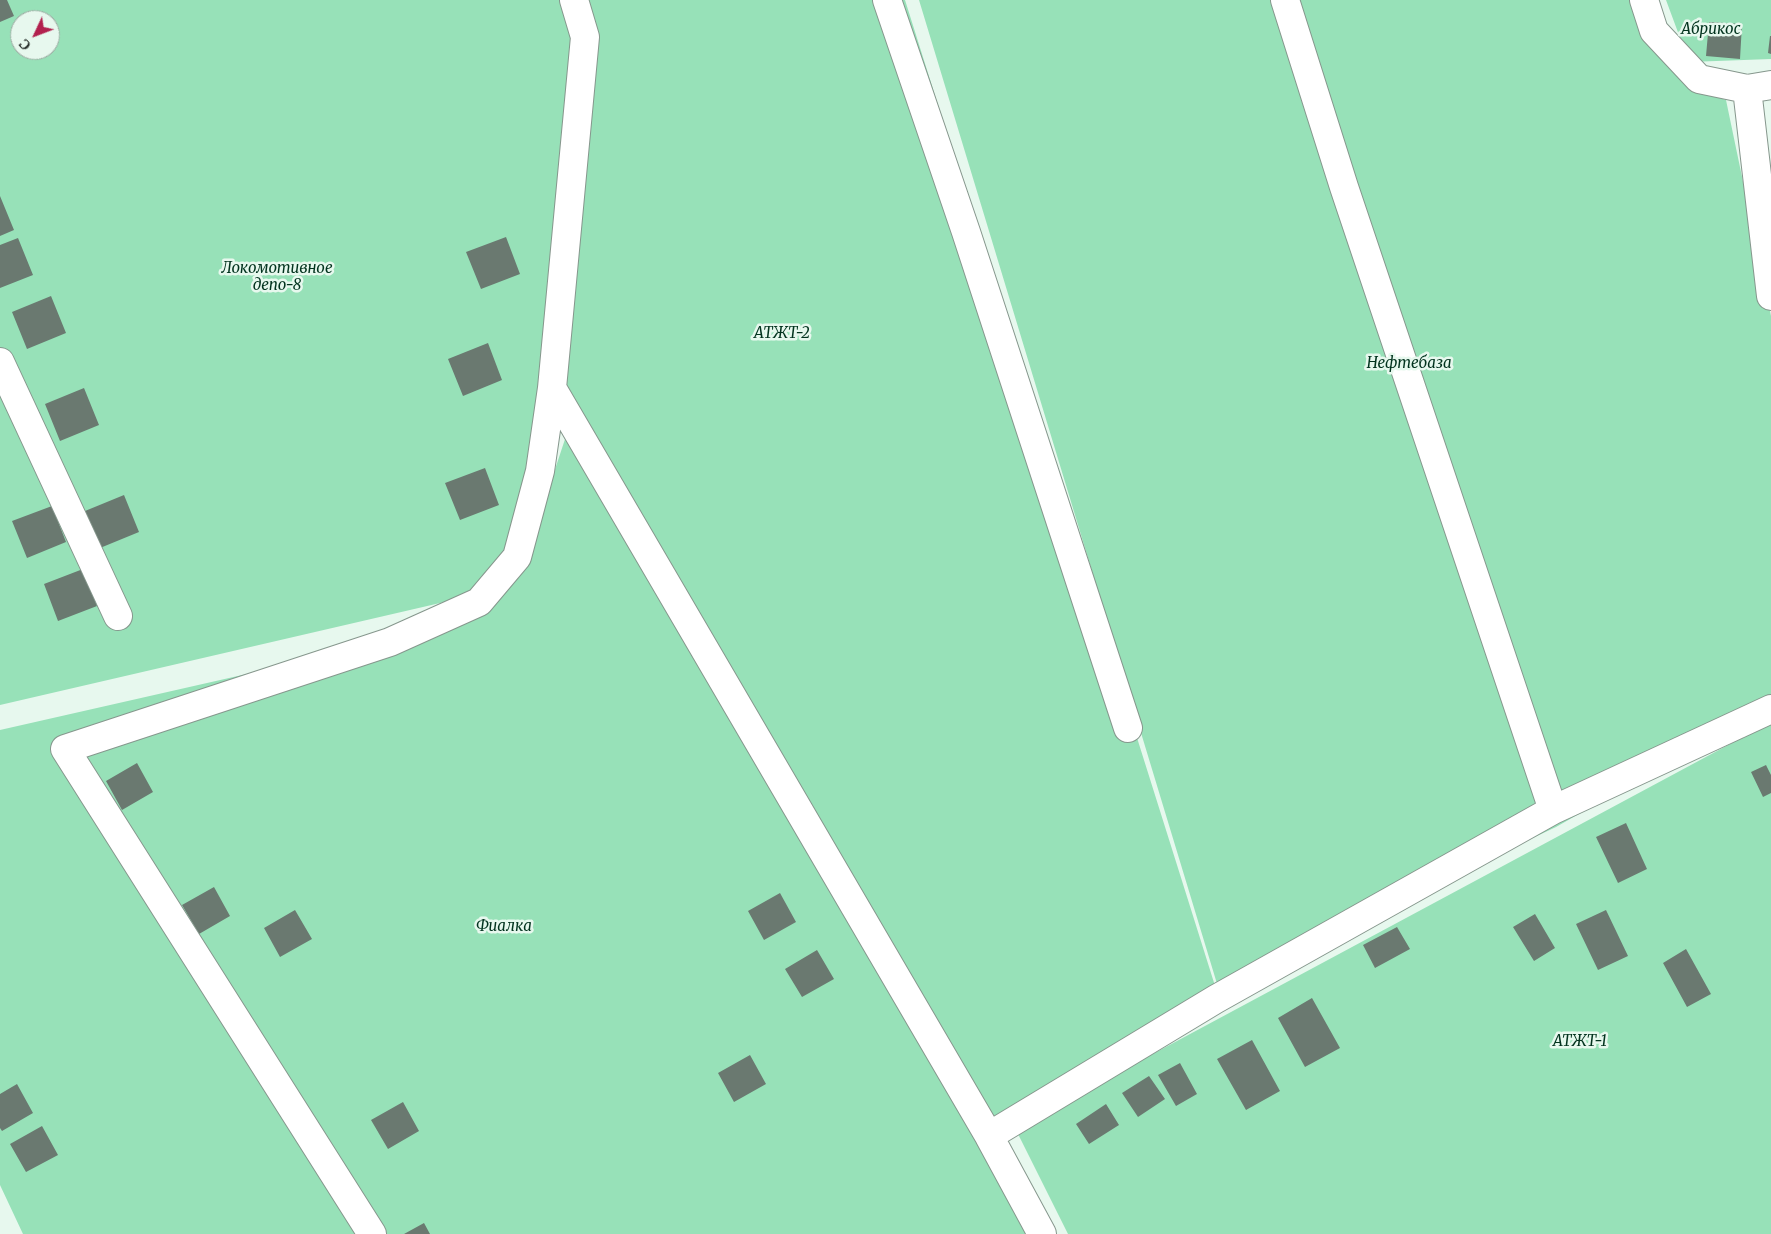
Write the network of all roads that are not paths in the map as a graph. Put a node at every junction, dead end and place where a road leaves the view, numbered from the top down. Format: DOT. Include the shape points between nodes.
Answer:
graph roads {
  1 [pos="574,0"];
  2 [pos="887,0"];
  3 [pos="1285,0"];
  4 [pos="1644,0"];
  5 [pos="1759,87"];
  6 [pos="1771,296"];
  7 [pos="0,362"];
  8 [pos="552,388"];
  9 [pos="118,616"];
  10 [pos="1771,710"];
  11 [pos="1128,728"];
  12 [pos="1553,810"];
  13 [pos="989,1136"];
  14 [pos="372,1234"];
  15 [pos="1042,1234"];
  1 -- 8 [label="lane" via="585,37"];
  2 -- 11 [label="lane"];
  3 -- 12 [label="lane" via="1344,187"];
  4 -- 5 [label="lane" via="1654,31 1699,79"];
  5 -- 6 [label="lane"];
  7 -- 9 [label="lane"];
  8 -- 13 [label="lane"];
  8 -- 14 [label="lane" via="540,471 517,557 479,602 390,642 64,749"];
  10 -- 12 [label="lane"];
  12 -- 13 [label="lane" via="1216,1000"];
  13 -- 15 [label="lane"];
}
